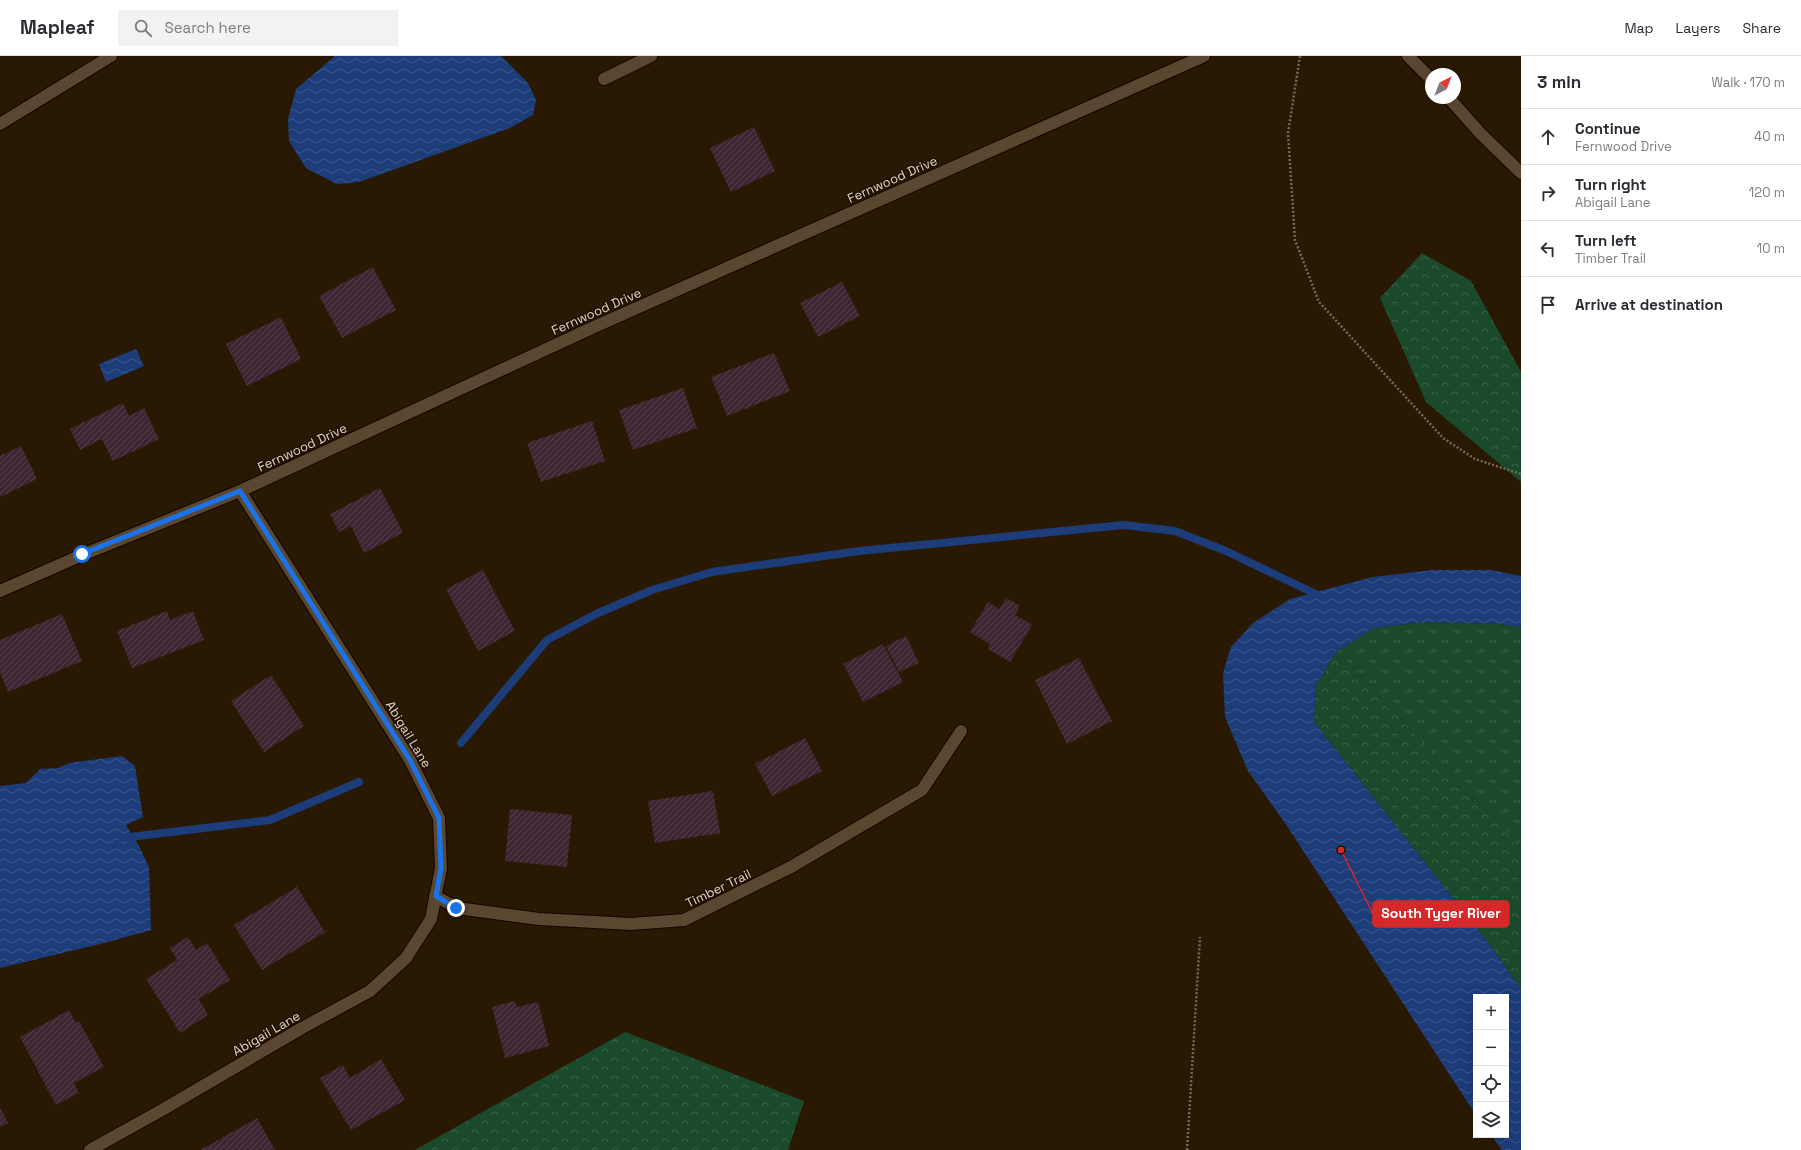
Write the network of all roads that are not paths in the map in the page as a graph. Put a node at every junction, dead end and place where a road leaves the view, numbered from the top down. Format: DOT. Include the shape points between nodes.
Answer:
graph roads {
  1 [pos="111,56"];
  2 [pos="651,56"];
  3 [pos="1204,56"];
  4 [pos="1408,56"];
  5 [pos="1425,73"];
  6 [pos="604,79"];
  7 [pos="1454,104"];
  8 [pos="0,124"];
  9 [pos="1521,173"];
  10 [pos="240,491"];
  11 [pos="0,591"];
  12 [pos="961,731"];
  13 [pos="436,896"];
  14 [pos="90,1150"];
  1 -- 8 [label="street"];
  2 -- 6 [label="street"];
  3 -- 10 [label="street, Fernwood Drive" via="594,327"];
  4 -- 5 [label="street"];
  7 -- 9 [label="street"];
  10 -- 11 [label="street, Fernwood Drive" via="82,554"];
  10 -- 13 [label="street, Abigail Lane" via="410,760 439,818 441,868"];
  12 -- 13 [label="street, Timber Trail" via="922,790 791,867 684,920 631,924 539,920 456,908"];
  13 -- 14 [label="street, Abigail Lane" via="431,919 406,958 370,991"];
}
